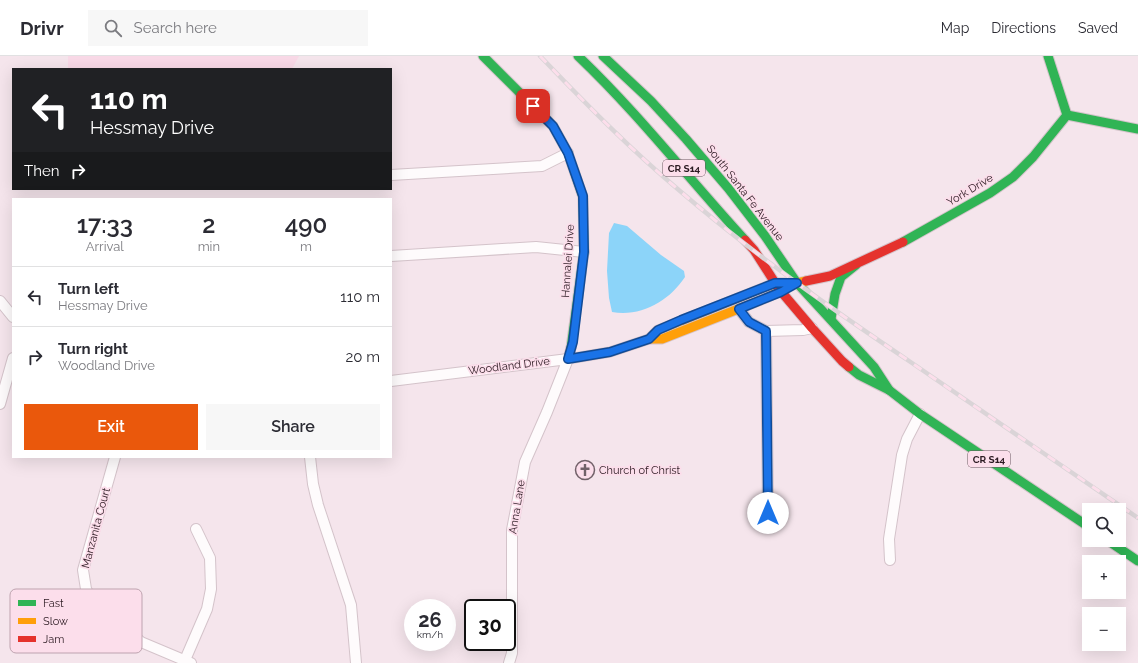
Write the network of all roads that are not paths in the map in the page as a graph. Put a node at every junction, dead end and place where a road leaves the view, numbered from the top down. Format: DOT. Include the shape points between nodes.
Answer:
graph roads {
  1 [pos="483,56"];
  2 [pos="578,56"];
  3 [pos="603,56"];
  4 [pos="1048,56"];
  5 [pos="626,106"];
  6 [pos="1067,115"];
  7 [pos="653,120"];
  8 [pos="664,128"];
  9 [pos="1138,129"];
  10 [pos="568,153"];
  11 [pos="392,175"];
  12 [pos="584,252"];
  13 [pos="392,256"];
  14 [pos="856,265"];
  15 [pos="775,283"];
  16 [pos="797,283"];
  17 [pos="781,292"];
  18 [pos="0,301"];
  19 [pos="739,309"];
  20 [pos="12,316"];
  21 [pos="831,319"];
  22 [pos="812,328"];
  23 [pos="766,331"];
  24 [pos="649,339"];
  25 [pos="568,359"];
  26 [pos="12,362"];
  27 [pos="392,381"];
  28 [pos="889,390"];
  29 [pos="0,404"];
  30 [pos="920,414"];
  31 [pos="115,458"];
  32 [pos="310,458"];
  33 [pos="768,513"];
  34 [pos="1082,523"];
  35 [pos="196,529"];
  36 [pos="1117,547"];
  37 [pos="890,560"];
  38 [pos="1138,561"];
  39 [pos="86,589"];
  40 [pos="142,642"];
  41 [pos="188,662"];
  42 [pos="356,663"];
  43 [pos="509,663"];
  1 -- 10 [label="main road, Hannalei Drive" via="553,126"];
  2 -- 5 [label="main road, South Santa Fe Avenue / CR S14"];
  3 -- 16 [label="main road, South Santa Fe Avenue / CR S14" via="651,101 691,144 765,236"];
  4 -- 6 [label="main road"];
  5 -- 7 [label="main road"];
  5 -- 15 [label="main road, South Santa Fe Avenue / CR S14" via="754,250"];
  6 -- 9 [label="main road"];
  6 -- 14 [label="main road, York Drive" via="1013,177 990,193 892,248"];
  8 -- 16 [label="main road" via="701,167"];
  10 -- 11 [label="street" via="542,166"];
  10 -- 12 [label="main road, Hannalei Drive" via="583,196"];
  12 -- 13 [label="street" via="536,247"];
  12 -- 25 [label="main road, Hannalei Drive" via="573,342"];
  14 -- 16 [label="main road, York Drive" via="830,276"];
  14 -- 21 [label="main road" via="841,277"];
  15 -- 16 [label="main road, Woodland Drive"];
  15 -- 17 [label="main road, South Santa Fe Avenue / CR S14"];
  15 -- 24 [label="main road, Woodland Drive" via="658,330"];
  16 -- 17 [label="main road, Woodland Drive"];
  16 -- 21 [label="main road, South Santa Fe Avenue / CR S14"];
  17 -- 19 [label="main road, Woodland Drive"];
  17 -- 22 [label="main road, South Santa Fe Avenue / CR S14"];
  18 -- 20 [label="street"];
  19 -- 23 [label="street" via="749,322"];
  19 -- 24 [label="main road, Woodland Drive" via="662,338"];
  21 -- 28 [label="main road, South Santa Fe Avenue / CR S14" via="874,367"];
  22 -- 23 [label="street"];
  22 -- 28 [label="main road, South Santa Fe Avenue / CR S14" via="859,376"];
  23 -- 33 [label="street"];
  24 -- 25 [label="main road, Woodland Drive" via="610,352"];
  25 -- 27 [label="street, Woodland Drive"];
  25 -- 43 [label="street, Anna Lane" via="525,462 512,530 512,653"];
  26 -- 29 [label="street"];
  28 -- 30 [label="main road, South Santa Fe Avenue / CR S14"];
  30 -- 34 [label="main road, South Santa Fe Avenue / CR S14"];
  30 -- 37 [label="street" via="902,455 889,539"];
  31 -- 39 [label="street, Manzanita Court" via="83,570"];
  32 -- 42 [label="street" via="318,505 351,605"];
  35 -- 41 [label="street" via="210,558 211,589 207,609"];
  36 -- 38 [label="main road"];
  40 -- 41 [label="street, Manzanita Court"];
}
